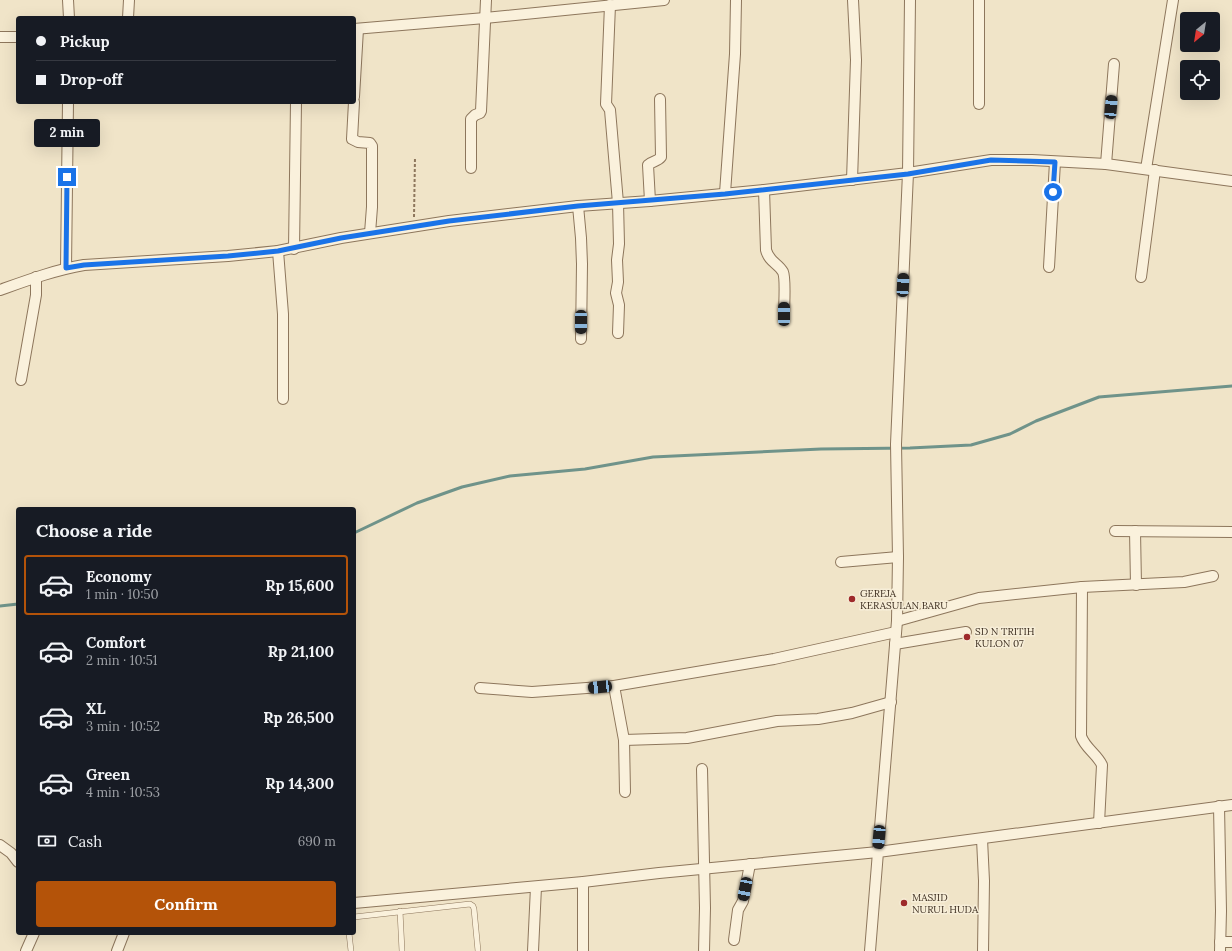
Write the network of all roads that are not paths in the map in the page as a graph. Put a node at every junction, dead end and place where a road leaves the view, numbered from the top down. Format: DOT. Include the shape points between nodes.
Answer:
graph roads {
  1 [pos="68,0"];
  2 [pos="128,0"];
  3 [pos="486,0"];
  4 [pos="664,0"];
  5 [pos="736,0"];
  6 [pos="853,0"];
  7 [pos="910,0"];
  8 [pos="979,0"];
  9 [pos="1173,0"];
  10 [pos="610,5"];
  11 [pos="68,16"];
  12 [pos="128,16"];
  13 [pos="485,18"];
  14 [pos="356,29"];
  15 [pos="0,38"];
  16 [pos="16,38"];
  17 [pos="1114,64"];
  18 [pos="660,99"];
  19 [pos="68,104"];
  20 [pos="296,104"];
  21 [pos="354,104"];
  22 [pos="979,104"];
  23 [pos="1055,162"];
  24 [pos="1106,164"];
  25 [pos="471,168"];
  26 [pos="1150,169"];
  27 [pos="908,174"];
  28 [pos="852,180"];
  29 [pos="1232,181"];
  30 [pos="764,190"];
  31 [pos="725,194"];
  32 [pos="650,201"];
  33 [pos="618,203"];
  34 [pos="578,206"];
  35 [pos="370,233"];
  36 [pos="294,249"];
  37 [pos="278,251"];
  38 [pos="1048,267"];
  39 [pos="66,268"];
  40 [pos="36,276"];
  41 [pos="1141,277"];
  42 [pos="0,290"];
  43 [pos="784,314"];
  44 [pos="618,333"];
  45 [pos="581,338"];
  46 [pos="21,380"];
  47 [pos="283,399"];
  48 [pos="1135,531"];
  49 [pos="1115,532"];
  50 [pos="1232,532"];
  51 [pos="898,557"];
  52 [pos="841,562"];
  53 [pos="1213,576"];
  54 [pos="1136,585"];
  55 [pos="1082,587"];
  56 [pos="897,621"];
  57 [pos="896,632"];
  58 [pos="966,632"];
  59 [pos="895,644"];
  60 [pos="614,686"];
  61 [pos="480,688"];
  62 [pos="891,702"];
  63 [pos="624,740"];
  64 [pos="702,769"];
  65 [pos="625,792"];
  66 [pos="1232,805"];
  67 [pos="1219,806"];
  68 [pos="1100,823"];
  69 [pos="982,839"];
  70 [pos="0,845"];
  71 [pos="878,852"];
  72 [pos="16,859"];
  73 [pos="750,864"];
  74 [pos="704,869"];
  75 [pos="583,882"];
  76 [pos="536,887"];
  77 [pos="356,903"];
  78 [pos="400,911"];
  79 [pos="356,917"];
  80 [pos="33,935"];
  81 [pos="123,935"];
  82 [pos="349,935"];
  83 [pos="734,940"];
  84 [pos="1232,942"];
  85 [pos="1220,946"];
  86 [pos="26,951"];
  87 [pos="117,951"];
  88 [pos="351,951"];
  89 [pos="402,951"];
  90 [pos="478,951"];
  91 [pos="533,951"];
  92 [pos="583,951"];
  93 [pos="704,951"];
  94 [pos="870,951"];
  95 [pos="983,951"];
  1 -- 11 [label="street"];
  2 -- 12 [label="street"];
  3 -- 13 [label="street"];
  4 -- 10 [label="street"];
  5 -- 31 [label="street" via="735,54"];
  6 -- 28 [label="street" via="856,60"];
  7 -- 27 [label="street"];
  8 -- 22 [label="street"];
  9 -- 26 [label="street"];
  10 -- 13 [label="street"];
  10 -- 33 [label="street" via="606,104 610,110"];
  13 -- 14 [label="street"];
  13 -- 25 [label="street" via="481,111 471,119"];
  15 -- 16 [label="street"];
  17 -- 24 [label="street"];
  18 -- 32 [label="street" via="661,157 648,165"];
  19 -- 39 [label="street"];
  20 -- 36 [label="street"];
  21 -- 35 [label="street" via="352,139 370,143 372,146"];
  23 -- 24 [label="street"];
  23 -- 27 [label="street" via="991,160"];
  23 -- 38 [label="street"];
  24 -- 26 [label="street"];
  26 -- 29 [label="street"];
  26 -- 41 [label="street"];
  27 -- 28 [label="street"];
  27 -- 51 [label="street" via="896,444"];
  28 -- 30 [label="street"];
  30 -- 31 [label="street"];
  30 -- 43 [label="street" via="766,250 769,258 784,274"];
  31 -- 32 [label="street"];
  32 -- 33 [label="street"];
  33 -- 34 [label="street"];
  33 -- 44 [label="street"];
  34 -- 35 [label="street"];
  34 -- 45 [label="street" via="582,264"];
  35 -- 36 [label="street"];
  36 -- 37 [label="street"];
  37 -- 39 [label="street"];
  37 -- 47 [label="street" via="283,314"];
  39 -- 40 [label="street"];
  40 -- 42 [label="street"];
  40 -- 46 [label="street" via="36,295"];
  48 -- 49 [label="street"];
  48 -- 50 [label="street"];
  48 -- 54 [label="street"];
  51 -- 52 [label="street"];
  51 -- 56 [label="street"];
  53 -- 54 [label="street" via="1184,582"];
  54 -- 55 [label="street"];
  55 -- 56 [label="street" via="979,598"];
  55 -- 68 [label="street" via="1081,736 1102,765"];
  56 -- 57 [label="street"];
  57 -- 59 [label="street"];
  57 -- 60 [label="street" via="774,659"];
  58 -- 59 [label="street"];
  59 -- 62 [label="street"];
  60 -- 61 [label="street" via="532,692"];
  60 -- 63 [label="street"];
  62 -- 63 [label="street" via="852,713 818,719 777,721 687,738"];
  62 -- 71 [label="street"];
  63 -- 65 [label="street"];
  64 -- 74 [label="street"];
  66 -- 67 [label="street"];
  67 -- 68 [label="street"];
  67 -- 85 [label="street"];
  68 -- 69 [label="street"];
  69 -- 71 [label="street"];
  69 -- 95 [label="street"];
  70 -- 72 [label="street"];
  71 -- 73 [label="street"];
  71 -- 94 [label="street"];
  73 -- 74 [label="street"];
  73 -- 83 [label="street" via="743,902 738,910"];
  74 -- 75 [label="street"];
  74 -- 93 [label="street"];
  75 -- 76 [label="street"];
  75 -- 92 [label="street"];
  76 -- 77 [label="street"];
  76 -- 91 [label="street"];
  78 -- 79 [label="lane"];
  78 -- 89 [label="lane"];
  78 -- 90 [label="lane" via="470,904 474,909"];
  80 -- 86 [label="street"];
  81 -- 87 [label="street"];
  82 -- 88 [label="lane"];
  84 -- 85 [label="street"];
}
